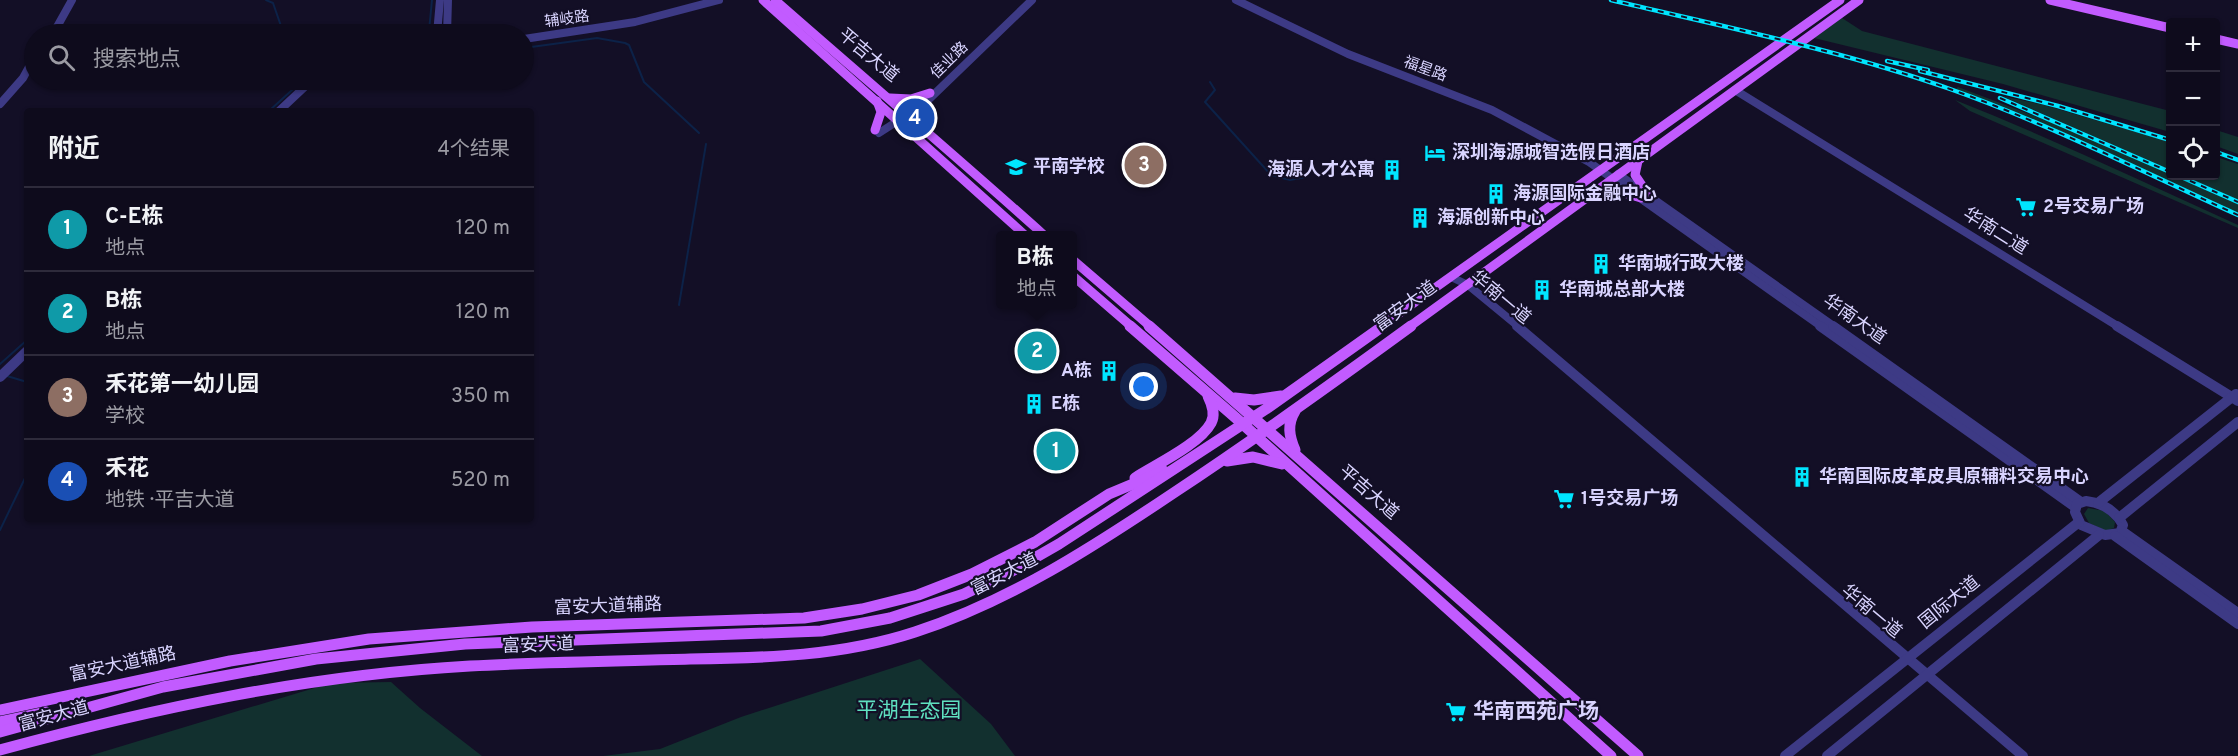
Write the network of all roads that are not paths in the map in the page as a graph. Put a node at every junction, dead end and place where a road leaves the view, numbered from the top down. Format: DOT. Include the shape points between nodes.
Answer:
graph roads {
  1 [pos="66,0"];
  2 [pos="72,0"];
  3 [pos="440,0"];
  4 [pos="448,0"];
  5 [pos="709,0"];
  6 [pos="719,0"];
  7 [pos="775,0"];
  8 [pos="1026,0"];
  9 [pos="1032,0"];
  10 [pos="1236,0"];
  11 [pos="1244,0"];
  12 [pos="1840,0"];
  13 [pos="1859,0"];
  14 [pos="2050,0"];
  15 [pos="2073,0"];
  16 [pos="763,1"];
  17 [pos="2166,22"];
  18 [pos="53,24"];
  19 [pos="59,24"];
  20 [pos="438,24"];
  21 [pos="447,24"];
  22 [pos="2166,27"];
  23 [pos="2220,34"];
  24 [pos="534,36"];
  25 [pos="534,36"];
  26 [pos="2238,39"];
  27 [pos="2220,40"];
  28 [pos="2238,44"];
  29 [pos="24,76"];
  30 [pos="24,83"];
  31 [pos="877,87"];
  32 [pos="1737,89"];
  33 [pos="301,90"];
  34 [pos="867,92"];
  35 [pos="930,93"];
  36 [pos="890,98"];
  37 [pos="876,100"];
  38 [pos="0,104"];
  39 [pos="924,104"];
  40 [pos="282,108"];
  41 [pos="0,110"];
  42 [pos="908,114"];
  43 [pos="898,120"];
  44 [pos="877,132"];
  45 [pos="929,133"];
  46 [pos="938,142"];
  47 [pos="1641,142"];
  48 [pos="925,147"];
  49 [pos="1654,149"];
  50 [pos="1638,160"];
  51 [pos="1604,168"];
  52 [pos="1616,177"];
  53 [pos="1589,196"];
  54 [pos="1645,196"];
  55 [pos="1553,205"];
  56 [pos="1566,213"];
  57 [pos="1020,231"];
  58 [pos="1039,231"];
  59 [pos="1473,262"];
  60 [pos="1077,263"];
  61 [pos="1488,270"];
  62 [pos="1451,278"];
  63 [pos="1077,280"];
  64 [pos="1466,286"];
  65 [pos="1431,292"];
  66 [pos="1446,301"];
  67 [pos="24,354"];
  68 [pos="0,376"];
  69 [pos="1202,389"];
  70 [pos="1290,393"];
  71 [pos="1230,395"];
  72 [pos="2236,397"];
  73 [pos="1297,409"];
  74 [pos="1255,417"];
  75 [pos="2238,422"];
  76 [pos="1243,425"];
  77 [pos="1269,429"];
  78 [pos="1257,437"];
  79 [pos="1298,455"];
  80 [pos="1189,460"];
  81 [pos="1216,465"];
  82 [pos="1295,471"];
  83 [pos="1110,494"];
  84 [pos="2098,503"];
  85 [pos="2078,504"];
  86 [pos="2119,518"];
  87 [pos="2079,522"];
  88 [pos="2118,533"];
  89 [pos="2098,535"];
  90 [pos="2238,613"];
  91 [pos="658,624"];
  92 [pos="2238,624"];
  93 [pos="744,634"];
  94 [pos="1906,660"];
  95 [pos="1925,676"];
  96 [pos="163,687"];
  97 [pos="0,710"];
  98 [pos="0,722"];
  99 [pos="0,732"];
  100 [pos="0,750"];
  101 [pos="1611,756"];
  102 [pos="1638,756"];
  103 [pos="1785,756"];
  104 [pos="1827,756"];
  105 [pos="2015,756"];
  106 [pos="2023,756"];
  1 -- 18 [label="street"];
  2 -- 19 [label="street"];
  3 -- 20 [label="street"];
  4 -- 21 [label="street"];
  5 -- 24 [label="street" via="614,24"];
  6 -- 25 [label="street, 辅岐路" via="635,22"];
  7 -- 31 [label="main road, 平吉大道"];
  8 -- 35 [label="street, 佳业路"];
  9 -- 39 [label="street, 佳业路"];
  10 -- 51 [label="street, 福星路" via="1348,54 1492,110"];
  11 -- 51 [label="street, 福星路" via="1353,53 1494,107"];
  12 -- 47 [label="main road, 富安大道"];
  13 -- 32 [label="main road, 富安大道"];
  14 -- 22 [label="main road"];
  15 -- 17 [label="main road"];
  16 -- 34 [label="main road, 平吉大道"];
  23 -- 26 [label="main road"];
  27 -- 28 [label="main road"];
  29 -- 38 [label="street"];
  30 -- 41 [label="street"];
  31 -- 34 [label="main road"];
  31 -- 36 [label="main road, 平吉大道"];
  32 -- 49 [label="main road, 富安大道"];
  32 -- 72 [label="street, 华南二道"];
  33 -- 40 [label="street"];
  34 -- 37 [label="main road, 平吉大道"];
  35 -- 36 [label="main road" via="911,99"];
  35 -- 42 [label="street, 佳业路"];
  36 -- 42 [label="main road, 平吉大道"];
  37 -- 43 [label="main road, 平吉大道"];
  37 -- 44 [label="main road" via="881,112"];
  39 -- 42 [label="street, 佳业路"];
  39 -- 45 [label="main road" via="922,120"];
  42 -- 43 [label="street, 佳业路"];
  42 -- 45 [label="main road, 平吉大道"];
  43 -- 44 [label="street, 佳业路"];
  43 -- 48 [label="main road, 平吉大道"];
  45 -- 46 [label="main road, 平吉大道"];
  46 -- 48 [label="main road"];
  46 -- 58 [label="main road, 平吉大道"];
  47 -- 49 [label="main road"];
  47 -- 51 [label="main road, 富安大道"];
  48 -- 57 [label="main road, 平吉大道"];
  49 -- 50 [label="main road, 富安大道"];
  50 -- 52 [label="main road, 富安大道"];
  50 -- 54 [label="main road" via="1635,177"];
  51 -- 52 [label="street, 华南大道"];
  51 -- 55 [label="main road, 富安大道"];
  52 -- 53 [label="main road, 富安大道"];
  52 -- 54 [label="street, 华南大道"];
  53 -- 54 [label="main road" via="1617,191"];
  53 -- 56 [label="main road, 富安大道"];
  54 -- 85 [label="street, 华南大道"];
  55 -- 56 [label="main road"];
  55 -- 59 [label="main road, 富安大道"];
  56 -- 61 [label="main road, 富安大道"];
  59 -- 61 [label="main road"];
  59 -- 62 [label="main road, 富安大道"];
  60 -- 71 [label="main road, 平吉大道"];
  61 -- 64 [label="main road, 富安大道"];
  62 -- 64 [label="street, 华南一道"];
  62 -- 65 [label="main road, 富安大道"];
  63 -- 69 [label="main road, 平吉大道"];
  64 -- 66 [label="main road, 富安大道"];
  64 -- 94 [label="street, 华南一道"];
  65 -- 66 [label="main road"];
  65 -- 70 [label="main road, 富安大道"];
  66 -- 73 [label="main road, 富安大道"];
  67 -- 68 [label="street"];
  69 -- 76 [label="main road, 平吉大道"];
  69 -- 83 [label="main road" via="1213,408 1207,429"];
  70 -- 71 [label="main road" via="1254,400"];
  70 -- 74 [label="main road, 富安大道"];
  71 -- 74 [label="main road, 平吉大道"];
  72 -- 84 [label="street"];
  73 -- 77 [label="main road, 富安大道"];
  73 -- 79 [label="main road" via="1289,432"];
  74 -- 76 [label="main road, 富安大道"];
  74 -- 77 [label="main road, 平吉大道"];
  75 -- 86 [label="street"];
  76 -- 78 [label="main road, 平吉大道"];
  76 -- 80 [label="main road, 富安大道"];
  77 -- 78 [label="main road, 富安大道"];
  77 -- 79 [label="main road, 平吉大道"];
  78 -- 81 [label="main road, 富安大道"];
  78 -- 82 [label="main road, 平吉大道"];
  79 -- 102 [label="main road, 平吉大道"];
  80 -- 83 [label="main road, 富安大道辅路"];
  80 -- 93 [label="main road, 富安大道" via="1035,559 957,597 845,628"];
  81 -- 82 [label="main road" via="1253,457 1280,462"];
  81 -- 100 [label="main road, 富安大道" via="1084,553 1017,591 956,618 873,644 792,656 467,666 337,679 175,706"];
  82 -- 101 [label="main road, 平吉大道"];
  83 -- 91 [label="main road, 富安大道辅路" via="1005,559 966,578 898,601 812,617"];
  84 -- 85 [label="street"];
  84 -- 86 [label="street"];
  85 -- 87 [label="street" via="2074,512"];
  86 -- 88 [label="street"];
  87 -- 89 [label="street"];
  87 -- 94 [label="street, 国际大道"];
  88 -- 89 [label="street"];
  88 -- 90 [label="street"];
  88 -- 92 [label="street"];
  89 -- 95 [label="street"];
  91 -- 93 [label="main road"];
  91 -- 97 [label="main road, 富安大道辅路" via="432,632 334,643"];
  93 -- 96 [label="main road, 富安大道" via="403,649 306,661"];
  94 -- 95 [label="street, 华南一道"];
  94 -- 103 [label="street, 国际大道"];
  95 -- 104 [label="street"];
  95 -- 105 [label="street, 华南一道"];
  95 -- 106 [label="street, 华南一道"];
  96 -- 98 [label="main road"];
  96 -- 99 [label="main road, 富安大道"];
}
